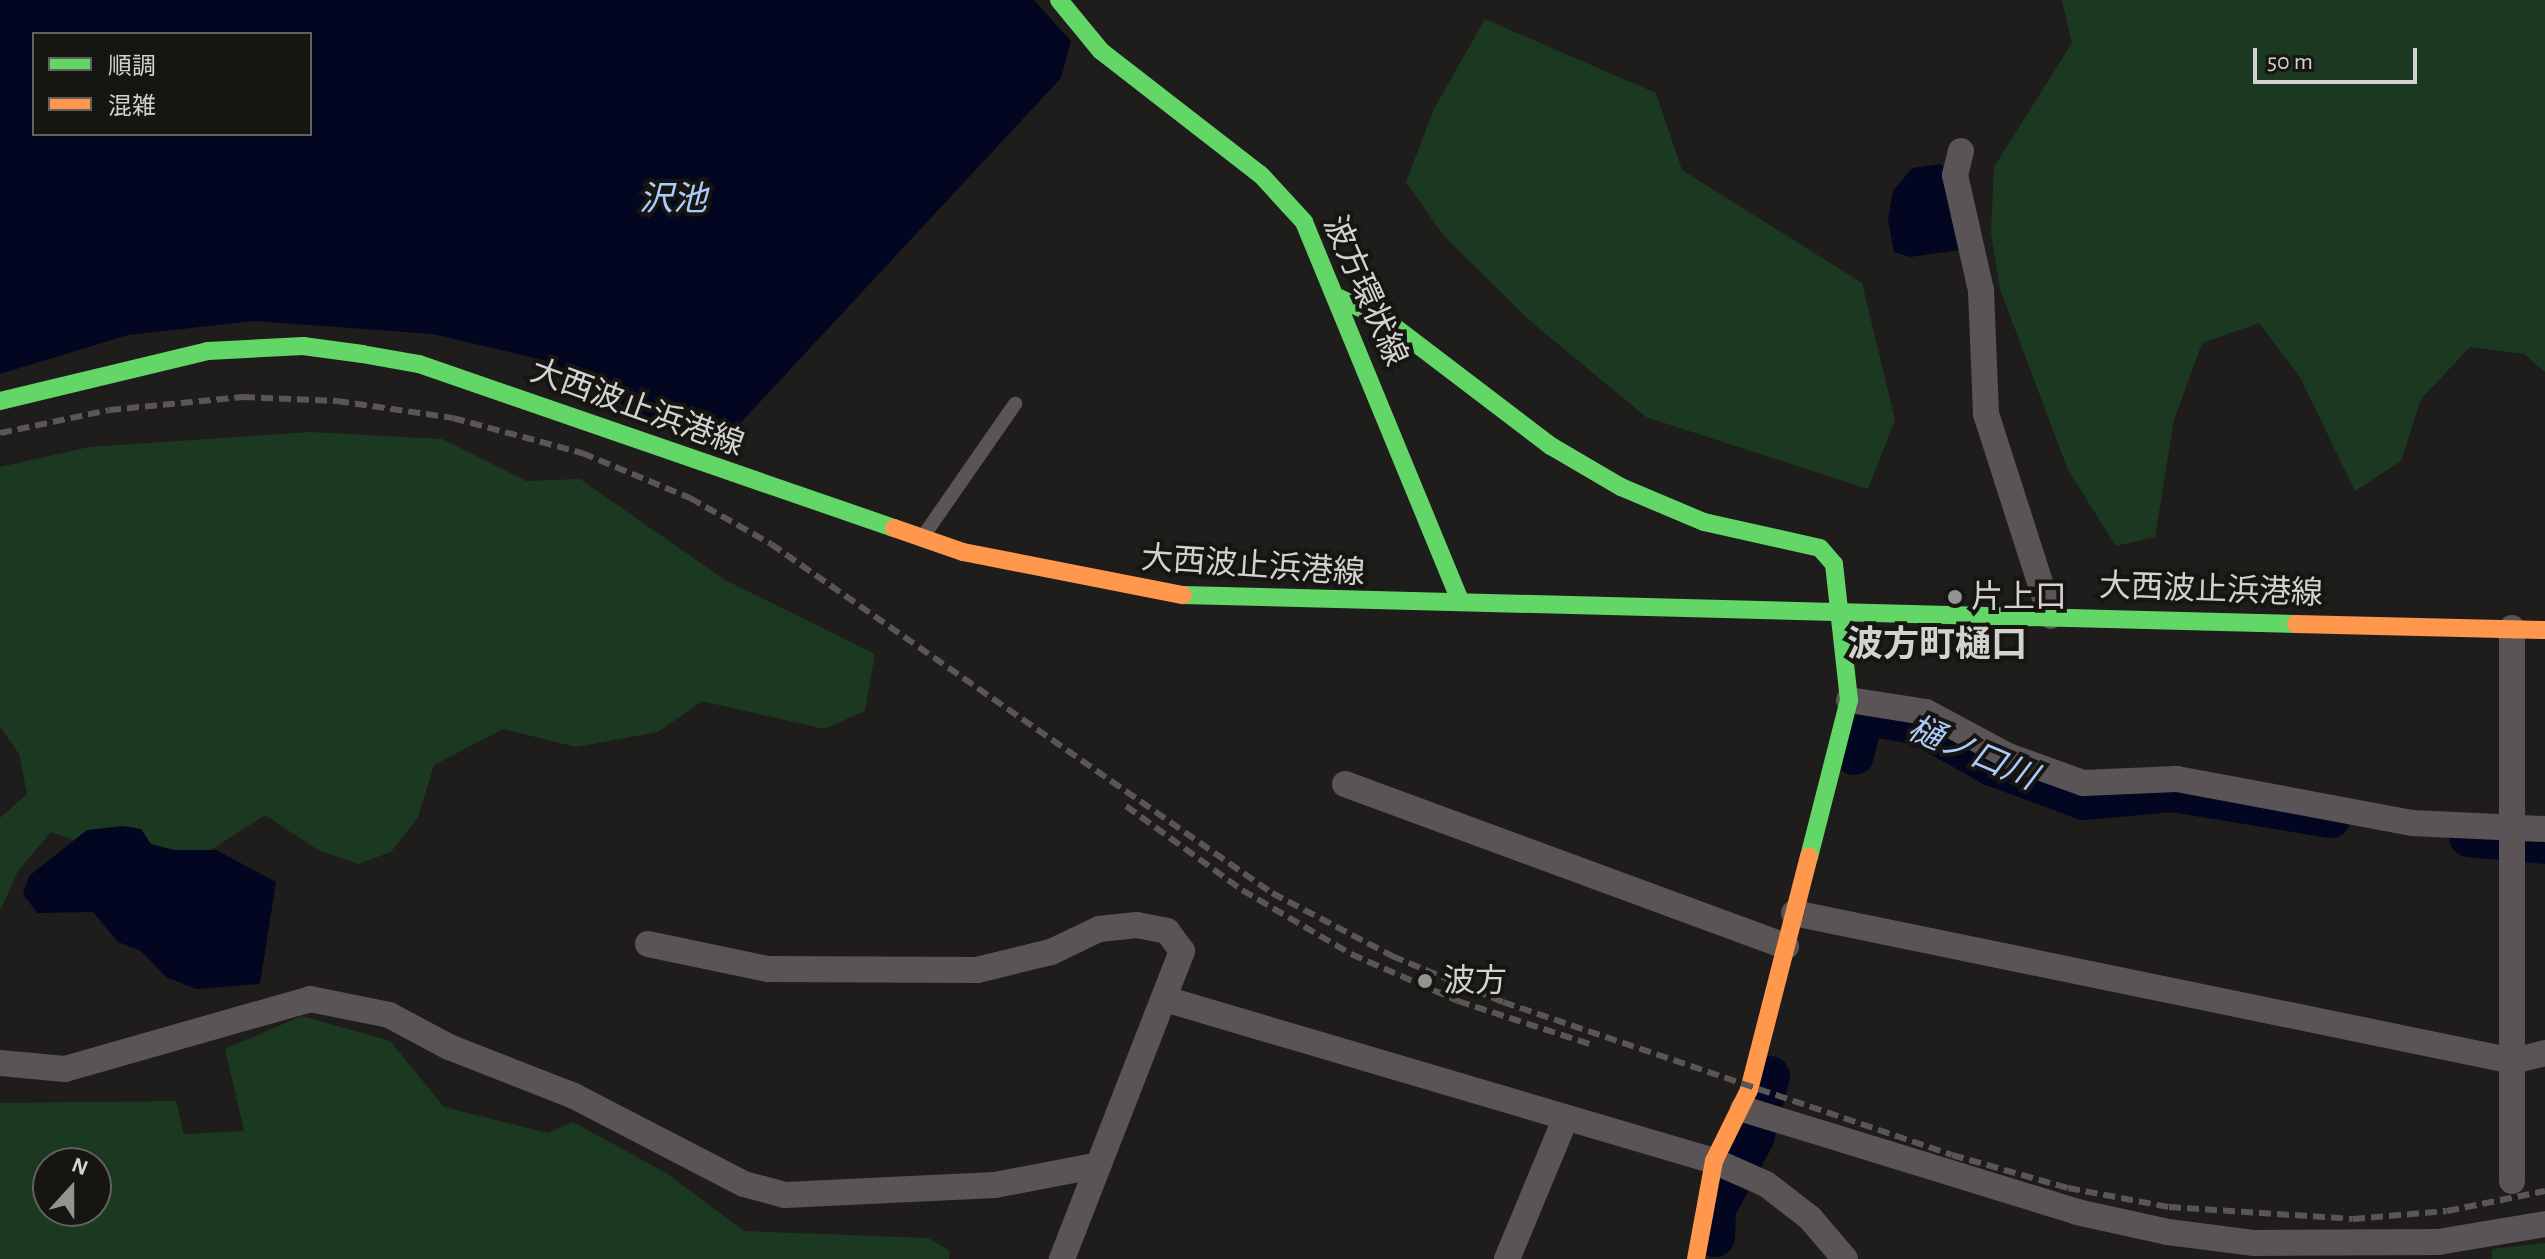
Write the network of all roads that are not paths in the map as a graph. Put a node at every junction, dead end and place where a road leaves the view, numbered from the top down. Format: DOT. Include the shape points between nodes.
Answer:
graph roads {
  1 [pos="1059,0"];
  2 [pos="1961,151"];
  3 [pos="1339,298"];
  4 [pos="0,401"];
  5 [pos="1015,404"];
  6 [pos="921,539"];
  7 [pos="1461,602"];
  8 [pos="1836,613"];
  9 [pos="2051,616"];
  10 [pos="2512,628"];
  11 [pos="2545,630"];
  12 [pos="1849,700"];
  13 [pos="1345,784"];
  14 [pos="2545,829"];
  15 [pos="2516,830"];
  16 [pos="1794,913"];
  17 [pos="648,944"];
  18 [pos="1786,946"];
  19 [pos="1165,999"];
  20 [pos="2545,1053"];
  21 [pos="2513,1061"];
  22 [pos="0,1063"];
  23 [pos="1743,1109"];
  24 [pos="1565,1120"];
  25 [pos="1714,1161"];
  26 [pos="1094,1166"];
  27 [pos="2512,1181"];
  28 [pos="2545,1224"];
  29 [pos="1062,1259"];
  30 [pos="1507,1259"];
  31 [pos="1696,1259"];
  32 [pos="1845,1259"];
  1 -- 3 [label="main road, 波方環状線" via="1101,51 1154,97 1261,175 1304,222"];
  2 -- 9 [label="street" via="1955,175 1981,290 1986,414"];
  3 -- 7 [label="main road, 波方環状線"];
  3 -- 8 [label="main road" via="1384,319 1551,446 1621,487 1704,522 1820,548 1834,564"];
  4 -- 6 [label="main road, 大西波止浜港線" via="208,351 303,346 362,354 419,364"];
  5 -- 6 [label="lane"];
  6 -- 7 [label="main road, 大西波止浜港線" via="1047,574 1142,591 1256,601"];
  7 -- 8 [label="main road, 大西波止浜港線"];
  8 -- 9 [label="main road, 大西波止浜港線"];
  8 -- 12 [label="main road"];
  9 -- 10 [label="main road, 大西波止浜港線"];
  10 -- 11 [label="main road, 大西波止浜港線"];
  10 -- 15 [label="street"];
  12 -- 15 [label="street" via="1926,712 2008,756 2083,783 2177,779 2412,823"];
  12 -- 16 [label="main road"];
  13 -- 18 [label="street"];
  14 -- 15 [label="street"];
  15 -- 21 [label="street"];
  16 -- 18 [label="main road"];
  16 -- 21 [label="street"];
  17 -- 19 [label="street" via="768,969 977,970 1051,952 1099,929 1137,925 1167,931 1182,951"];
  18 -- 23 [label="main road"];
  19 -- 24 [label="street"];
  19 -- 26 [label="street"];
  20 -- 21 [label="street"];
  21 -- 27 [label="street"];
  22 -- 26 [label="street" via="65,1069 310,999 389,1015 449,1047 574,1096 744,1184 785,1195 995,1185"];
  23 -- 25 [label="main road"];
  23 -- 28 [label="street" via="2077,1212 2168,1232 2254,1243 2438,1242"];
  24 -- 25 [label="street"];
  24 -- 30 [label="street"];
  25 -- 31 [label="main road"];
  25 -- 32 [label="street" via="1766,1184 1810,1218"];
  26 -- 29 [label="street"];
}
